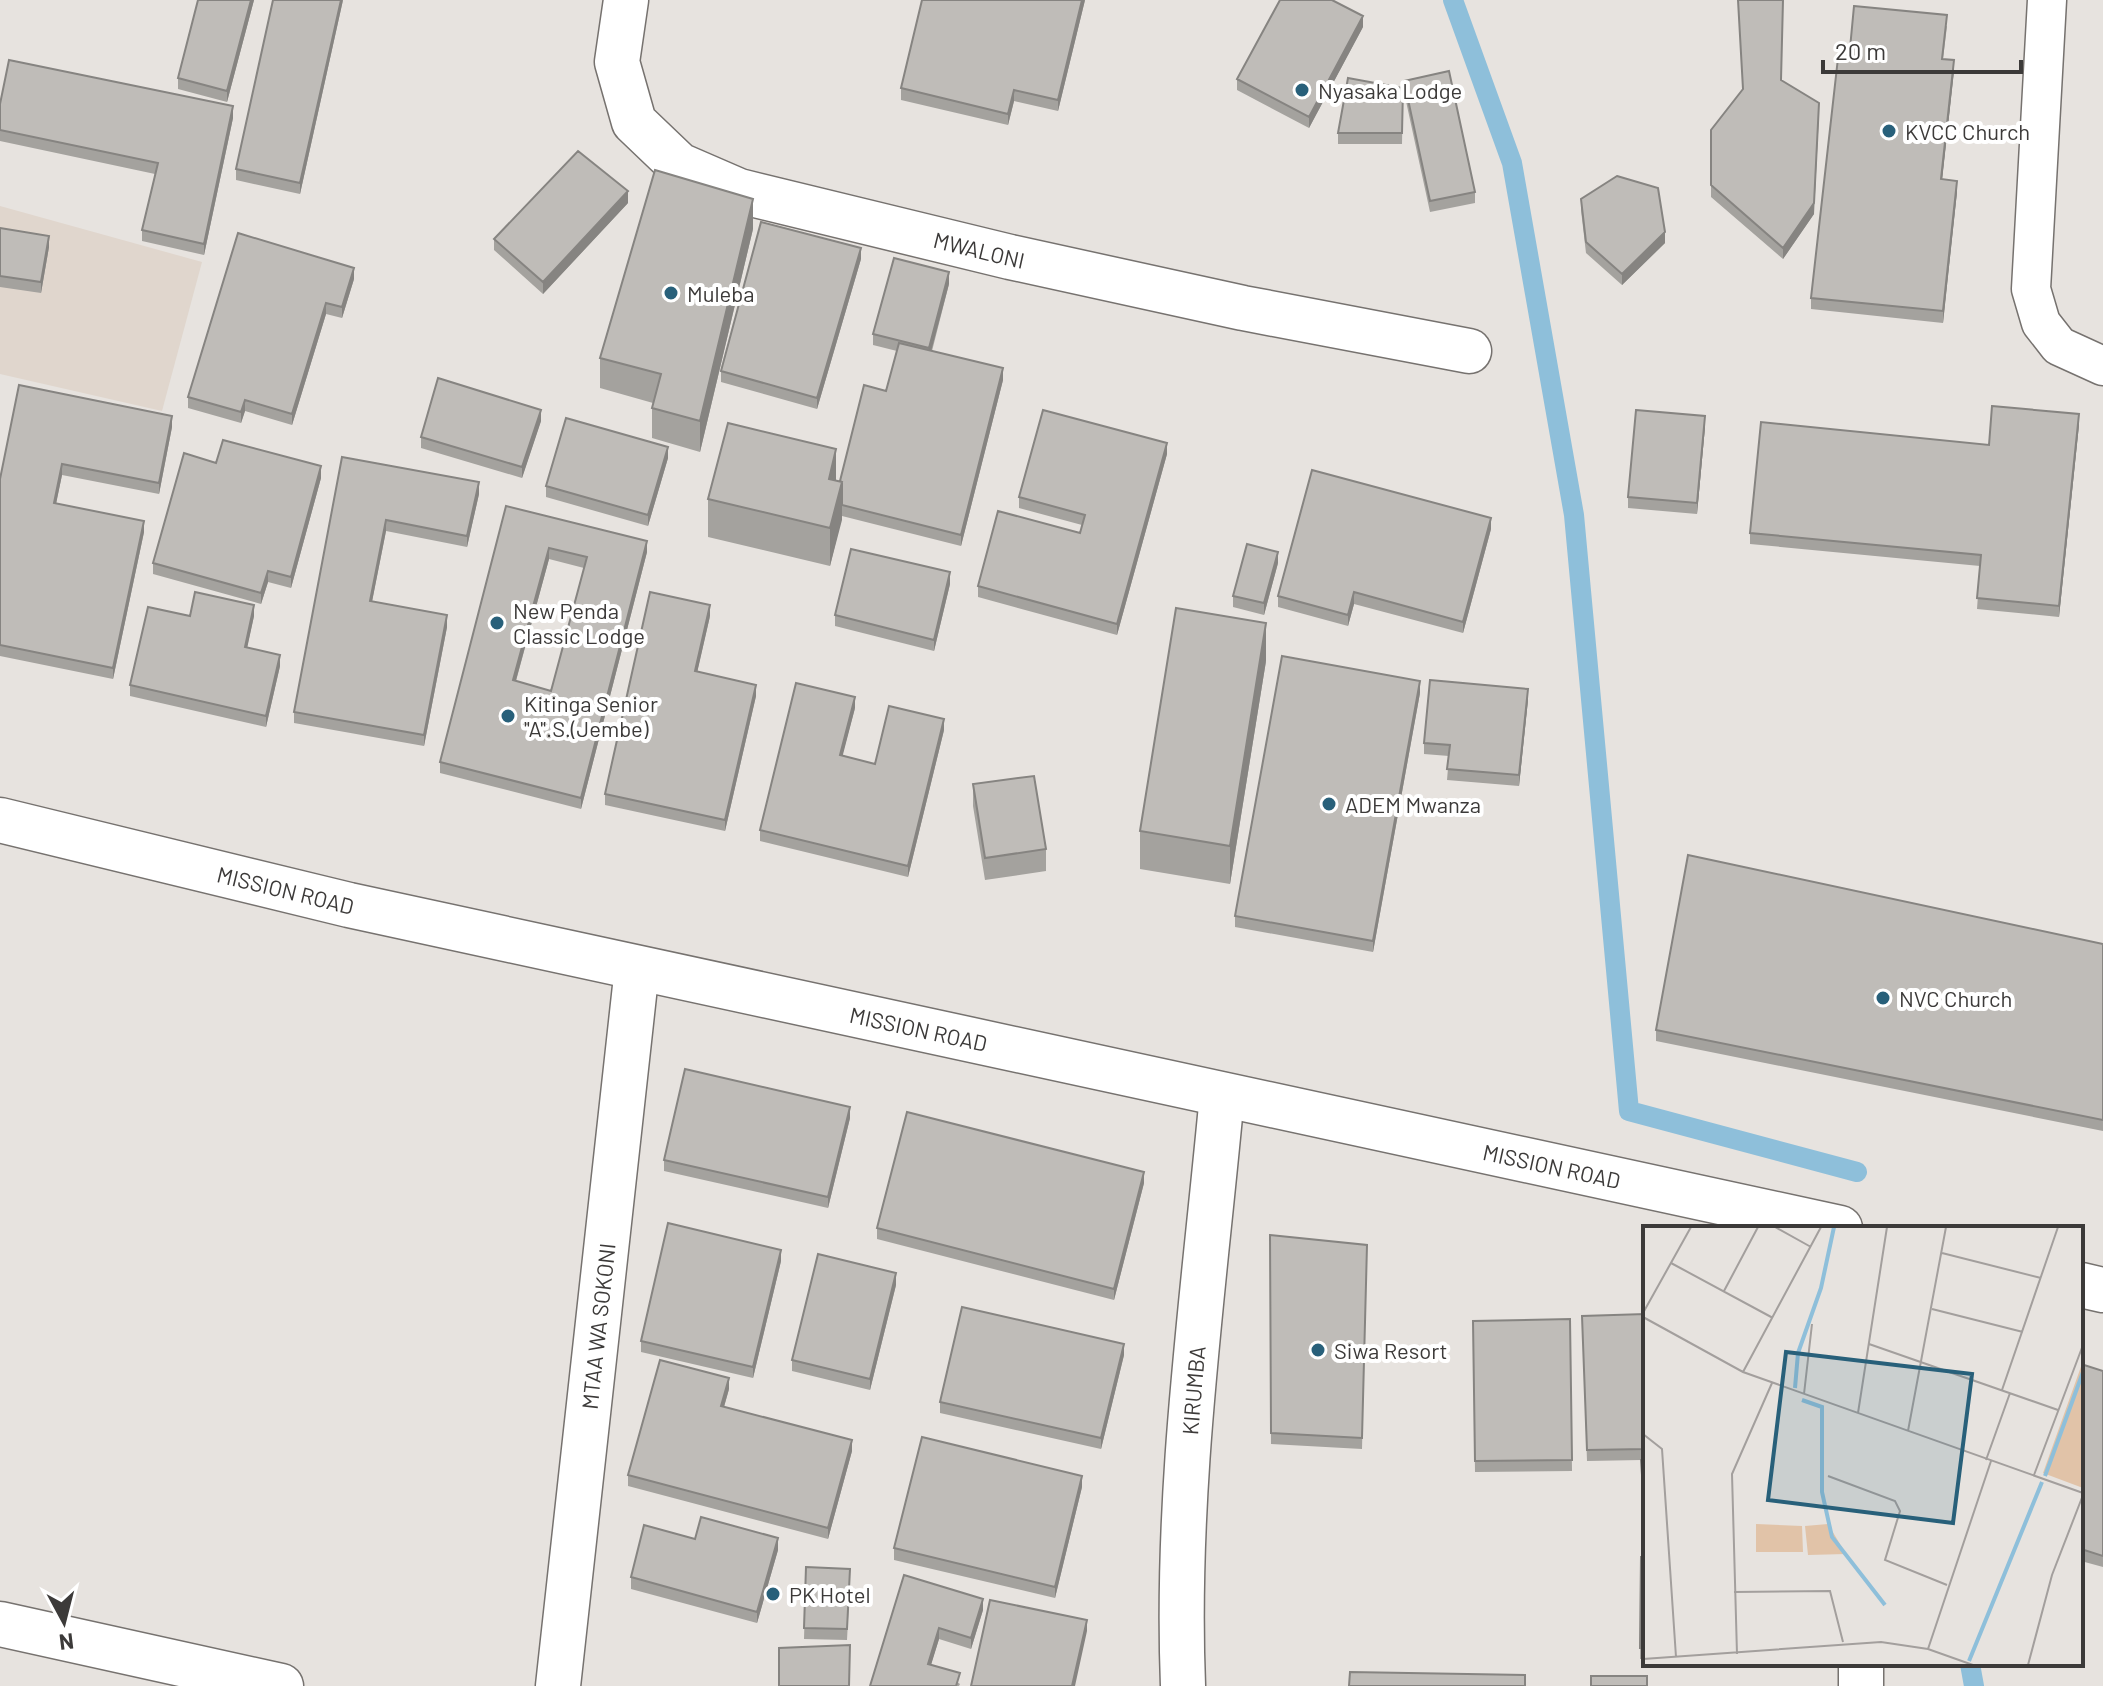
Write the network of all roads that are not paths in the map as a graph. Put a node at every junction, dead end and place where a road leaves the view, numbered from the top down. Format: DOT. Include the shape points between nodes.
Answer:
graph roads {
  1 [pos="626,0"];
  2 [pos="2047,0"];
  3 [pos="1469,351"];
  4 [pos="2103,366"];
  5 [pos="0,820"];
  6 [pos="637,968"];
  7 [pos="1222,1095"];
  8 [pos="1831,1226"];
  9 [pos="2083,1285"];
  10 [pos="2103,1290"];
  11 [pos="0,1624"];
  12 [pos="281,1686"];
  13 [pos="558,1686"];
  14 [pos="1183,1686"];
  1 -- 3 [label="street, MWALONI" via="617,62 634,122 679,165 739,191 1227,305"];
  2 -- 4 [label="lane" via="2031,289 2041,323 2059,346"];
  5 -- 6 [label="street, MISSION ROAD"];
  6 -- 7 [label="street, MISSION ROAD"];
  6 -- 13 [label="street, MTAA WA SOKONI"];
  7 -- 8 [label="street, MISSION ROAD"];
  7 -- 14 [label="street, KIRUMBA" via="1185,1493"];
  9 -- 10 [label="street"];
  11 -- 12 [label="street"];
}
